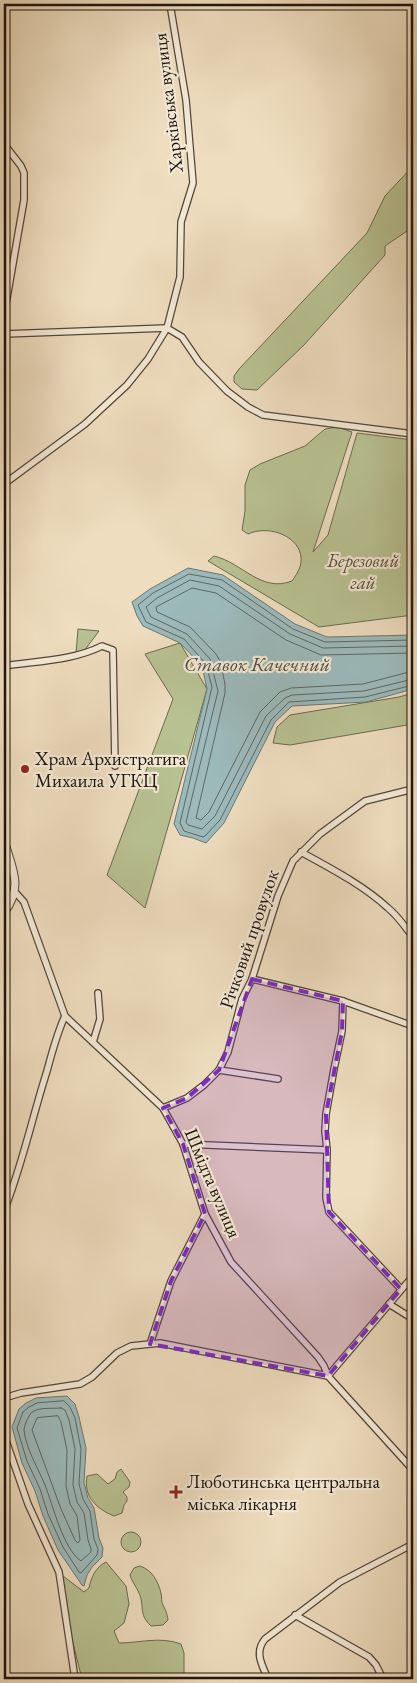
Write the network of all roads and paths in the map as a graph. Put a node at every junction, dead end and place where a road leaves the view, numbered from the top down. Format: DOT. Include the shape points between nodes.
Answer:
graph roads {
  1 [pos="170,4"];
  2 [pos="4,144"];
  3 [pos="4,315"];
  4 [pos="166,328"];
  5 [pos="4,334"];
  6 [pos="413,434"];
  7 [pos="4,484"];
  8 [pos="4,666"];
  9 [pos="115,766"];
  10 [pos="413,789"];
  11 [pos="4,840"];
  12 [pos="301,852"];
  13 [pos="15,892"];
  14 [pos="4,913"];
  15 [pos="413,924"];
  16 [pos="404,925"];
  17 [pos="413,937"];
  18 [pos="252,979"];
  19 [pos="98,994"];
  20 [pos="343,1001"];
  21 [pos="65,1016"];
  22 [pos="413,1026"];
  23 [pos="93,1042"];
  24 [pos="219,1070"];
  25 [pos="278,1079"];
  26 [pos="163,1108"];
  27 [pos="183,1144"];
  28 [pos="328,1150"];
  29 [pos="4,1212"];
  30 [pos="205,1214"];
  31 [pos="413,1276"];
  32 [pos="401,1289"];
  33 [pos="389,1304"];
  34 [pos="413,1319"];
  35 [pos="150,1344"];
  36 [pos="328,1376"];
  37 [pos="4,1398"];
  38 [pos="4,1435"];
  39 [pos="413,1470"];
  40 [pos="413,1544"];
  41 [pos="295,1615"];
  42 [pos="76,1679"];
  43 [pos="268,1679"];
  44 [pos="383,1679"];
  1 -- 4 [label="street, Харківська вулиця" via="186,100 193,183 181,222 180,277"];
  2 -- 3 [label="street" via="24,173 24,200"];
  4 -- 5 [label="street"];
  4 -- 6 [label="street" via="182,337 198,362 227,391 263,415"];
  4 -- 7 [label="street, Харківська вулиця" via="148,359 127,385 85,424"];
  8 -- 9 [label="street" via="73,656 102,646 113,650"];
  10 -- 12 [label="street, Річковий провулок" via="365,801"];
  11 -- 13 [label="street"];
  12 -- 16 [label="street" via="381,902"];
  12 -- 18 [label="street, Річковий провулок" via="278,896"];
  13 -- 14 [label="street"];
  13 -- 21 [label="street, Шмідта вулиця" via="24,902"];
  15 -- 16 [label="street"];
  16 -- 17 [label="street"];
  18 -- 20 [label="street"];
  18 -- 24 [label="street, Річковий провулок" via="242,999 228,1052"];
  19 -- 23 [label="street" via="100,1019"];
  20 -- 22 [label="street"];
  20 -- 28 [label="street" via="342,1032 326,1114"];
  21 -- 23 [label="street, Шмідта вулиця"];
  21 -- 29 [label="street"];
  23 -- 26 [label="street, Шмідта вулиця"];
  24 -- 25 [label="street"];
  24 -- 26 [label="street, Річковий провулок" via="187,1098"];
  26 -- 27 [label="street, Шмідта вулиця"];
  27 -- 28 [label="street"];
  27 -- 30 [label="street, Шмідта вулиця"];
  28 -- 32 [label="street" via="326,1198 329,1212"];
  30 -- 35 [label="street" via="171,1281"];
  30 -- 36 [label="street, Шмідта вулиця" via="231,1262 318,1357"];
  31 -- 32 [label="street"];
  32 -- 33 [label="street"];
  33 -- 34 [label="street"];
  33 -- 36 [label="street"];
  35 -- 36 [label="street" via="160,1343"];
  35 -- 37 [label="street" via="131,1346 117,1353 80,1384"];
  36 -- 39 [label="street, Шмідта вулиця"];
  38 -- 42 [label="street" via="28,1504 59,1572"];
  40 -- 41 [label="street" via="340,1582"];
  41 -- 43 [label="street" via="265,1639 260,1648 260,1659"];
  41 -- 44 [label="street" via="369,1657"];
}
